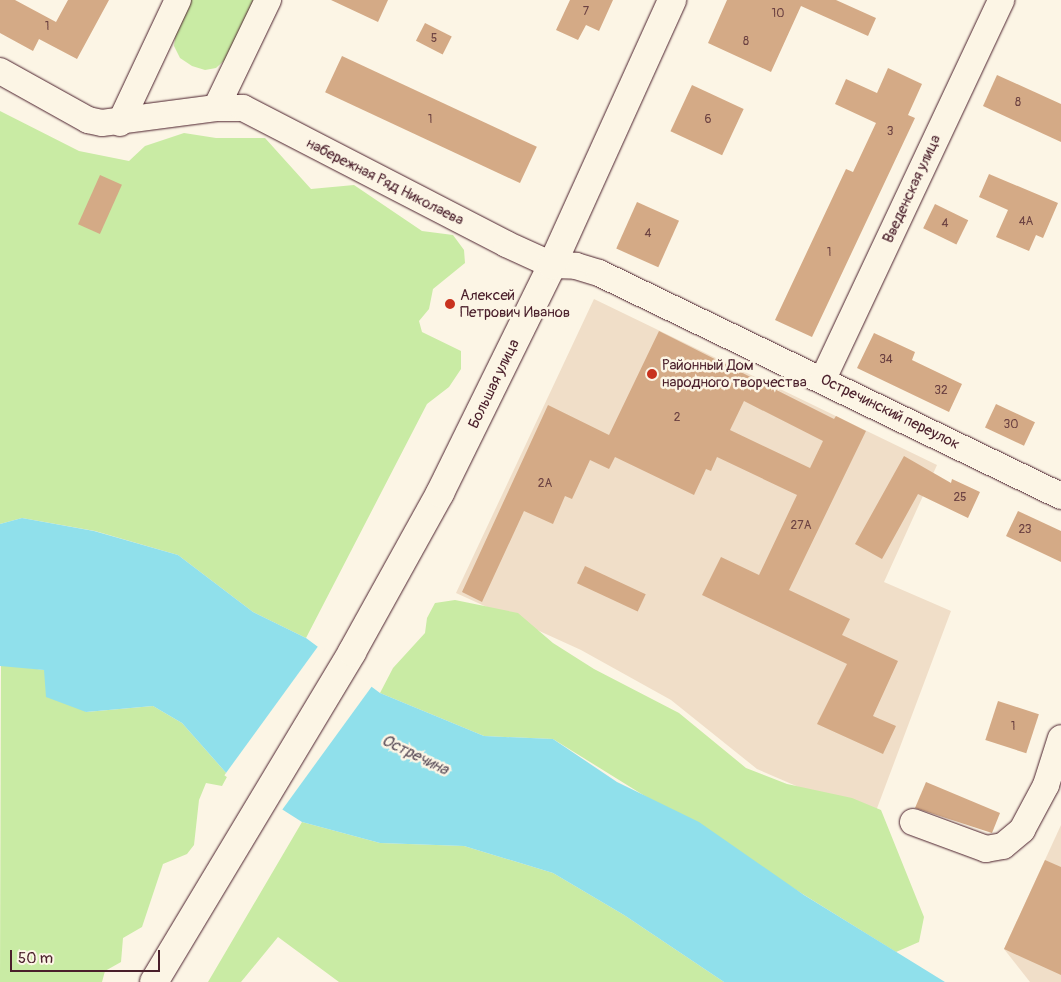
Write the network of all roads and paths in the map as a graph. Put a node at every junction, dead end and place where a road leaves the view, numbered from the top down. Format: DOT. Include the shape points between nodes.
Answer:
graph roads {
  1 [pos="178,0"];
  2 [pos="268,0"];
  3 [pos="672,0"];
  4 [pos="1001,0"];
  5 [pos="0,71"];
  6 [pos="216,108"];
  7 [pos="120,123"];
  8 [pos="552,265"];
  9 [pos="823,379"];
  10 [pos="1061,496"];
  11 [pos="1061,738"];
  12 [pos="913,822"];
  13 [pos="154,982"];
  1 -- 7 [label="street"];
  2 -- 6 [label="street"];
  3 -- 8 [label="main road, Большая улица"];
  4 -- 9 [label="street, Введенская улица"];
  5 -- 7 [label="street, набережная Ряд Николаева" via="88,120"];
  6 -- 7 [label="street, набережная Ряд Николаева"];
  6 -- 8 [label="street, набережная Ряд Николаева" via="243,108"];
  8 -- 9 [label="street, Остречинский переулок" via="576,266 599,273"];
  8 -- 13 [label="main road, Большая улица" via="440,493 352,652"];
  9 -- 10 [label="street, Остречинский переулок"];
  11 -- 12 [label="street" via="1046,785 1022,830 1003,846 986,849"];
}
